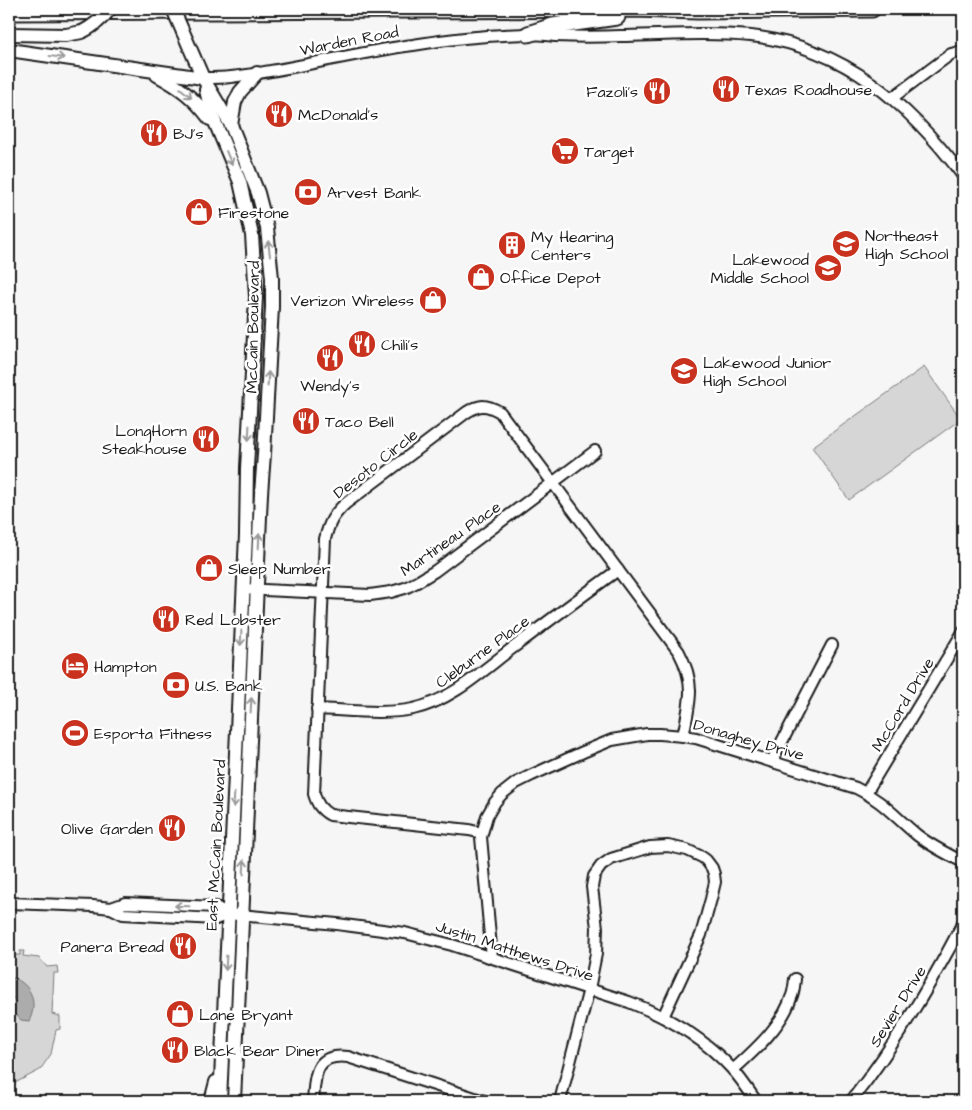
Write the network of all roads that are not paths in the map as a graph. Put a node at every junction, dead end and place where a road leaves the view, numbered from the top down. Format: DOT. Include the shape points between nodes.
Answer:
graph roads {
  1 [pos="110,9"];
  2 [pos="173,9"];
  3 [pos="872,9"];
  4 [pos="666,10"];
  5 [pos="9,12"];
  6 [pos="9,34"];
  7 [pos="528,34"];
  8 [pos="9,50"];
  9 [pos="963,51"];
  10 [pos="146,70"];
  11 [pos="258,73"];
  12 [pos="203,78"];
  13 [pos="892,98"];
  14 [pos="231,125"];
  15 [pos="217,127"];
  16 [pos="963,176"];
  17 [pos="595,451"];
  18 [pos="553,483"];
  19 [pos="618,570"];
  20 [pos="243,589"];
  21 [pos="257,590"];
  22 [pos="322,594"];
  23 [pos="963,632"];
  24 [pos="832,645"];
  25 [pos="317,709"];
  26 [pos="683,736"];
  27 [pos="772,761"];
  28 [pos="866,793"];
  29 [pos="482,833"];
  30 [pos="963,862"];
  31 [pos="9,903"];
  32 [pos="235,915"];
  33 [pos="963,923"];
  34 [pos="492,958"];
  35 [pos="795,979"];
  36 [pos="589,989"];
  37 [pos="663,1017"];
  38 [pos="222,1060"];
  39 [pos="733,1070"];
  40 [pos="211,1101"];
  41 [pos="220,1101"];
  42 [pos="234,1101"];
  43 [pos="313,1101"];
  44 [pos="484,1101"];
  45 [pos="560,1101"];
  46 [pos="756,1101"];
  47 [pos="851,1101"];
  1 -- 6 [label="main road, bridge" via="103,19 82,32 66,35"];
  2 -- 12 [label="main road, McCain Boulevard, bridge"];
  3 -- 4 [label="highway"];
  4 -- 5 [label="highway"];
  4 -- 7 [label="highway" via="552,26"];
  7 -- 11 [label="street, Warden Road" via="412,45"];
  7 -- 13 [label="street, Warden Road" via="592,37 720,34 778,41 829,57"];
  8 -- 10 [label="main road, Warden Road, one-way"];
  9 -- 13 [label="street" via="951,54"];
  10 -- 12 [label="main road, Warden Road"];
  10 -- 15 [label="main road, one-way" via="184,90"];
  11 -- 12 [label="street, Warden Road"];
  11 -- 14 [label="main road" via="240,92"];
  12 -- 14 [label="main road, McCain Boulevard"];
  12 -- 15 [label="main road, McCain Boulevard"];
  13 -- 16 [label="street, Warden Road" via="931,136"];
  21 -- 14 [label="main road, McCain Boulevard, one-way" via="272,278 263,212"];
  15 -- 20 [label="main road, McCain Boulevard, one-way" via="240,182 252,236 255,276"];
  17 -- 18 [label="street, Martineau Place"];
  18 -- 19 [label="street, Desoto Circle"];
  18 -- 22 [label="street, Martineau Place" via="418,582 391,592 370,595"];
  18 -- 22 [label="street, Desoto Circle" via="500,412 485,406 474,408 336,512 325,539"];
  19 -- 25 [label="street, Cleburne Place" via="440,700 391,711"];
  19 -- 26 [label="street, Desoto Circle" via="679,652 689,674 690,698"];
  20 -- 21 [label="street, Martineau Place"];
  20 -- 32 [label="main road, East McCain Boulevard, one-way"];
  21 -- 22 [label="street, Martineau Place"];
  32 -- 21 [label="main road, East McCain Boulevard, one-way"];
  22 -- 25 [label="street, Desoto Circle"];
  23 -- 28 [label="street, McCord Drive"];
  24 -- 27 [label="street"];
  25 -- 29 [label="street, Desoto Circle" via="314,794 322,810 330,815"];
  26 -- 27 [label="street, Donaghey Drive"];
  26 -- 29 [label="street, Donaghey Drive" via="647,734 612,740 532,775 508,789 495,802"];
  27 -- 28 [label="street, Donaghey Drive"];
  28 -- 30 [label="street, Donaghey Drive" via="917,836"];
  29 -- 34 [label="street, Donaghey Drive"];
  31 -- 32 [label="street, Justin Matthews Drive" via="93,906 132,915 216,919"];
  32 -- 34 [label="street, Justin Matthews Drive" via="406,933"];
  32 -- 38 [label="main road, East McCain Boulevard, one-way"];
  32 -- 42 [label="main road, East McCain Boulevard" via="240,962"];
  33 -- 47 [label="street, Sevier Drive" via="896,1038"];
  34 -- 36 [label="street, Justin Matthews Drive"];
  35 -- 39 [label="street" via="784,1014"];
  36 -- 37 [label="street, Justin Matthews Drive"];
  36 -- 37 [label="street" via="596,954 597,928 592,887 596,872 611,859 650,847 668,846 697,853 712,868 715,882 701,935"];
  36 -- 45 [label="street"];
  37 -- 39 [label="street, Justin Matthews Drive" via="697,1038"];
  38 -- 40 [label="main road"];
  38 -- 41 [label="main road, East McCain Boulevard"];
  39 -- 46 [label="street, Justin Matthews Drive"];
  43 -- 44 [label="street" via="318,1069 326,1060 338,1056"];
}
